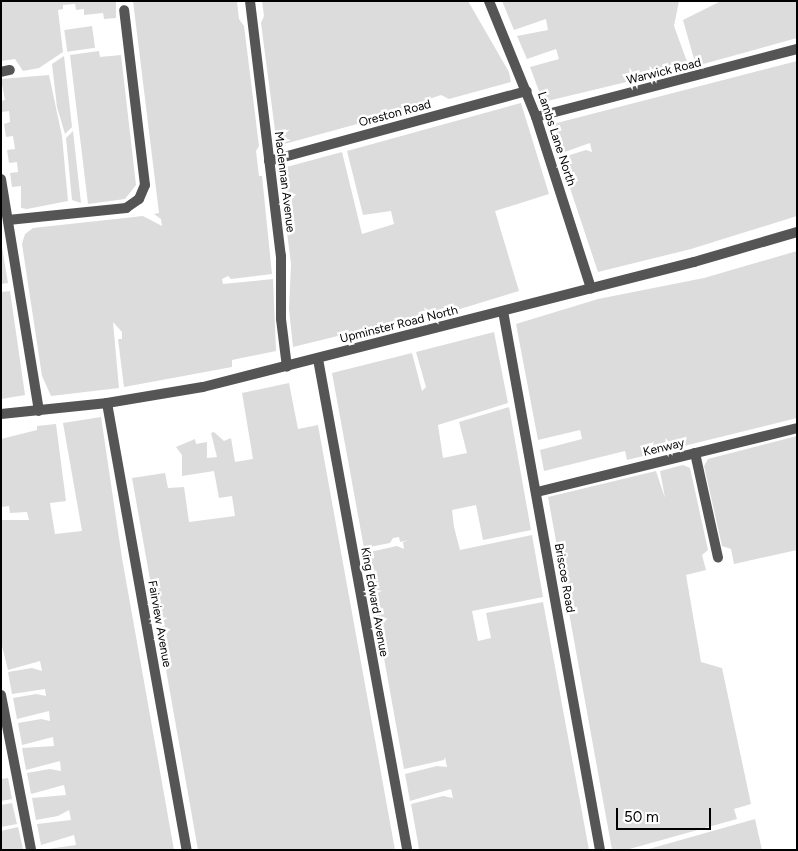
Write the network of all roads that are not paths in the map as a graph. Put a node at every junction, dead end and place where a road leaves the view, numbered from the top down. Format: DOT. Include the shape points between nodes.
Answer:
graph roads {
  1 [pos="250,1"];
  2 [pos="489,1"];
  3 [pos="124,10"];
  4 [pos="797,49"];
  5 [pos="527,92"];
  6 [pos="536,117"];
  7 [pos="269,161"];
  8 [pos="1,179"];
  9 [pos="8,220"];
  10 [pos="797,232"];
  11 [pos="591,288"];
  12 [pos="503,311"];
  13 [pos="318,359"];
  14 [pos="287,366"];
  15 [pos="107,403"];
  16 [pos="39,411"];
  17 [pos="1,414"];
  18 [pos="797,428"];
  19 [pos="695,453"];
  20 [pos="537,492"];
  21 [pos="718,558"];
  22 [pos="2,701"];
  23 [pos="31,850"];
  24 [pos="187,850"];
  25 [pos="406,850"];
  26 [pos="600,850"];
  1 -- 7 [label="street, Maclennan Avenue"];
  2 -- 5 [label="street, Lambs Lane North"];
  3 -- 9 [label="street" via="146,185 139,200 126,208"];
  4 -- 6 [label="street, Warwick Road"];
  5 -- 6 [label="street, Lambs Lane North"];
  5 -- 7 [label="street, Oreston Road"];
  6 -- 11 [label="street, Lambs Lane North"];
  7 -- 14 [label="street, Maclennan Avenue" via="281,256 281,319"];
  8 -- 9 [label="street"];
  9 -- 16 [label="street"];
  10 -- 11 [label="street, Upminster Road North"];
  11 -- 12 [label="street, Upminster Road North"];
  12 -- 13 [label="street, Upminster Road North"];
  12 -- 20 [label="street, Briscoe Road"];
  13 -- 14 [label="street, Upminster Road North"];
  13 -- 25 [label="street, King Edward Avenue"];
  14 -- 15 [label="street, Upminster Road North" via="203,387"];
  15 -- 16 [label="street, Upminster Road North"];
  15 -- 24 [label="street, Fairview Avenue"];
  16 -- 17 [label="street, Upminster Road North"];
  18 -- 19 [label="street, Kenway"];
  19 -- 20 [label="street, Kenway"];
  19 -- 21 [label="street"];
  20 -- 26 [label="street, Briscoe Road"];
  22 -- 23 [label="street"];
}
